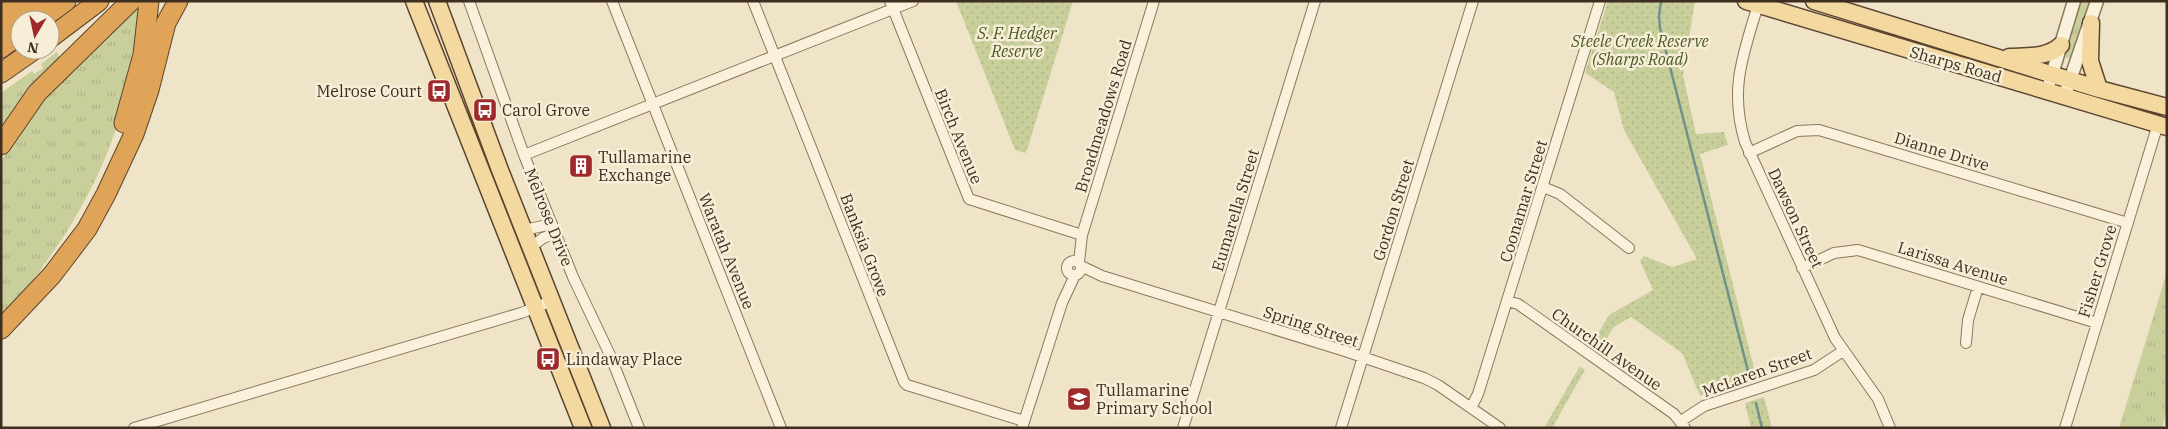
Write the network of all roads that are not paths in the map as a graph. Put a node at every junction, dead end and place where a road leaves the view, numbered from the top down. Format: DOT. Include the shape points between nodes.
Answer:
graph roads {
  1 [pos="11,1"];
  2 [pos="17,1"];
  3 [pos="38,1"];
  4 [pos="66,1"];
  5 [pos="99,1"];
  6 [pos="149,1"];
  7 [pos="178,1"];
  8 [pos="414,1"];
  9 [pos="437,1"];
  10 [pos="469,1"];
  11 [pos="612,1"];
  12 [pos="753,1"];
  13 [pos="914,1"];
  14 [pos="1154,1"];
  15 [pos="1315,1"];
  16 [pos="1473,1"];
  17 [pos="1600,1"];
  18 [pos="1814,1"];
  19 [pos="2074,1"];
  20 [pos="2097,1"];
  21 [pos="130,2"];
  22 [pos="1753,2"];
  23 [pos="892,5"];
  24 [pos="1,10"];
  25 [pos="54,10"];
  26 [pos="2091,23"];
  27 [pos="1,27"];
  28 [pos="60,30"];
  29 [pos="2061,45"];
  30 [pos="775,57"];
  31 [pos="2000,58"];
  32 [pos="20,60"];
  33 [pos="1,73"];
  34 [pos="2052,74"];
  35 [pos="2071,80"];
  36 [pos="468,86"];
  37 [pos="2099,88"];
  38 [pos="2047,91"];
  39 [pos="451,93"];
  40 [pos="2064,96"];
  41 [pos="653,104"];
  42 [pos="2167,107"];
  43 [pos="2163,126"];
  44 [pos="1,145"];
  45 [pos="1749,153"];
  46 [pos="524,155"];
  47 [pos="1543,187"];
  48 [pos="2128,223"];
  49 [pos="554,229"];
  50 [pos="524,230"];
  51 [pos="1081,238"];
  52 [pos="531,247"];
  53 [pos="1629,248"];
  54 [pos="1075,268"];
  55 [pos="1802,268"];
  56 [pos="1978,287"];
  57 [pos="552,301"];
  58 [pos="1507,301"];
  59 [pos="535,308"];
  60 [pos="16,312"];
  61 [pos="1219,312"];
  62 [pos="2097,323"];
  63 [pos="1,329"];
  64 [pos="1966,343"];
  65 [pos="1843,351"];
  66 [pos="1363,358"];
  67 [pos="1471,408"];
  68 [pos="1023,424"];
  69 [pos="1683,424"];
  70 [pos="134,428"];
  71 [pos="584,428"];
  72 [pos="602,428"];
  73 [pos="639,428"];
  74 [pos="781,428"];
  75 [pos="1183,428"];
  76 [pos="1342,428"];
  77 [pos="1500,428"];
  78 [pos="1890,428"];
  79 [pos="2065,428"];
  1 -- 24 [label="highway"];
  2 -- 24 [label="highway"];
  3 -- 27 [label="highway"];
  4 -- 25 [label="highway"];
  5 -- 28 [label="highway"];
  6 -- 60 [label="highway" via="147,34 138,77 117,144 81,220"];
  7 -- 60 [label="highway" via="166,23 134,134 106,194 87,229 52,275"];
  8 -- 39 [label="main road"];
  9 -- 36 [label="main road, Melrose Drive"];
  10 -- 46 [label="street, Melrose Drive"];
  11 -- 41 [label="street, Waratah Avenue"];
  12 -- 30 [label="street, Banksia Grove"];
  13 -- 23 [label="street"];
  14 -- 51 [label="street, Broadmeadows Road"];
  15 -- 61 [label="street, Eumarella Street"];
  16 -- 66 [label="street, Gordon Street"];
  17 -- 47 [label="street, Coonamar Street"];
  18 -- 31 [label="main road, Sharps Road"];
  19 -- 29 [label="street"];
  20 -- 26 [label="street"];
  21 -- 44 [label="highway" via="37,93"];
  22 -- 38 [label="main road, Sharps Road"];
  22 -- 45 [label="street, Dawson Street" via="1738,77 1738,113"];
  23 -- 30 [label="street"];
  23 -- 51 [label="street, Birch Avenue" via="969,199"];
  26 -- 35 [label="street"];
  26 -- 37 [label="main road" via="2090,60"];
  29 -- 31 [label="main road" via="2042,55"];
  29 -- 34 [label="street"];
  30 -- 41 [label="street"];
  30 -- 68 [label="street, Banksia Grove" via="904,382"];
  31 -- 34 [label="main road, Sharps Road"];
  32 -- 33 [label="highway"];
  34 -- 35 [label="main road, Sharps Road"];
  34 -- 38 [label="street"];
  35 -- 37 [label="main road, Sharps Road"];
  35 -- 40 [label="street"];
  36 -- 39 [label="main road"];
  36 -- 50 [label="main road, Melrose Drive"];
  37 -- 42 [label="main road, Sharps Road"];
  38 -- 40 [label="main road, Sharps Road"];
  39 -- 59 [label="main road"];
  40 -- 43 [label="main road, Sharps Road"];
  41 -- 46 [label="street"];
  41 -- 74 [label="street, Waratah Avenue"];
  43 -- 48 [label="street, Fisher Grove"];
  45 -- 48 [label="street, Dianne Drive" via="1797,131 1819,130"];
  45 -- 55 [label="street, Dawson Street"];
  46 -- 49 [label="street, Melrose Drive"];
  47 -- 53 [label="street" via="1560,194"];
  47 -- 58 [label="street, Coonamar Street"];
  48 -- 62 [label="street, Fisher Grove"];
  49 -- 50 [label="street"];
  49 -- 52 [label="street"];
  49 -- 73 [label="street, Melrose Drive"];
  50 -- 52 [label="main road, Melrose Drive"];
  51 -- 54 [label="street, Broadmeadows Road"];
  52 -- 57 [label="main road, Melrose Drive"];
  54 -- 61 [label="street, Spring Street"];
  54 -- 68 [label="street, Broadmeadows Road"];
  55 -- 56 [label="street, Larissa Avenue" via="1834,253 1858,250"];
  55 -- 65 [label="street, Dawson Street"];
  56 -- 62 [label="street, Larissa Avenue"];
  56 -- 64 [label="street" via="1968,320"];
  57 -- 59 [label="street"];
  57 -- 72 [label="main road, Melrose Drive"];
  58 -- 67 [label="street, Coonamar Street"];
  58 -- 69 [label="street, Churchill Avenue" via="1518,304"];
  59 -- 70 [label="street"];
  59 -- 71 [label="main road"];
  60 -- 63 [label="highway"];
  61 -- 66 [label="street, Spring Street"];
  61 -- 75 [label="street, Eumarella Street"];
  62 -- 79 [label="street, Fisher Grove"];
  65 -- 69 [label="street, McLaren Street" via="1814,370 1704,406"];
  65 -- 78 [label="street, Dawson Street" via="1878,399"];
  66 -- 67 [label="street, Spring Street" via="1431,381"];
  66 -- 76 [label="street, Gordon Street"];
  67 -- 77 [label="street, Spring Street"];
}
